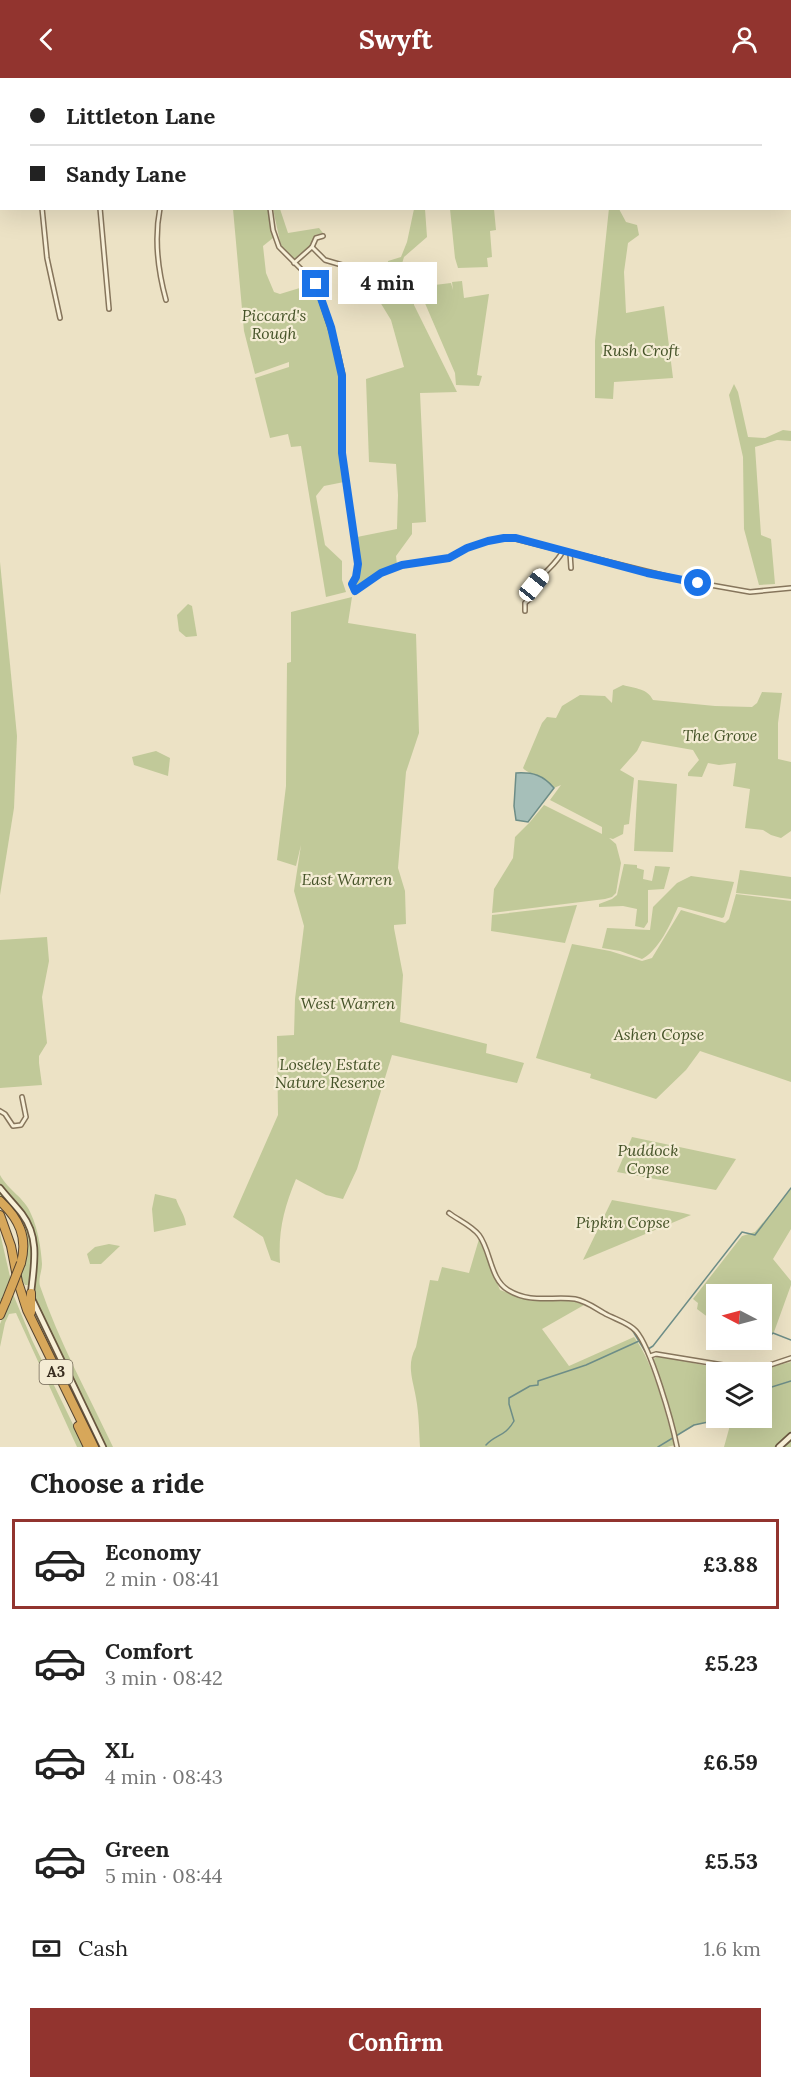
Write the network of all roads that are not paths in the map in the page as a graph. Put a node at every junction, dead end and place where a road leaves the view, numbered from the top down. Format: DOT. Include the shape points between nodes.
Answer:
graph roads {
  1 [pos="42,210"];
  2 [pos="100,210"];
  3 [pos="160,210"];
  4 [pos="270,210"];
  5 [pos="323,236"];
  6 [pos="312,248"];
  7 [pos="294,263"];
  8 [pos="342,265"];
  9 [pos="166,300"];
  10 [pos="109,309"];
  11 [pos="60,318"];
  12 [pos="563,551"];
  13 [pos="570,553"];
  14 [pos="571,568"];
  15 [pos="791,588"];
  16 [pos="525,611"];
  17 [pos="22,1097"];
  18 [pos="0,1111"];
  19 [pos="0,1188"];
  20 [pos="0,1201"];
  21 [pos="449,1213"];
  22 [pos="0,1215"];
  23 [pos="0,1224"];
  24 [pos="31,1293"];
  25 [pos="0,1315"];
  26 [pos="44,1347"];
  27 [pos="648,1352"];
  28 [pos="791,1358"];
  29 [pos="791,1436"];
  30 [pos="88,1447"];
  31 [pos="94,1447"];
  32 [pos="103,1447"];
  33 [pos="677,1447"];
  34 [pos="779,1447"];
  1 -- 11 [label="street" via="46,258"];
  2 -- 10 [label="street"];
  3 -- 9 [label="street" via="158,261"];
  4 -- 7 [label="street" via="279,247"];
  5 -- 6 [label="street" via="316,238"];
  6 -- 7 [label="street"];
  6 -- 8 [label="street" via="325,260"];
  7 -- 12 [label="street" via="316,284 339,358 342,453 358,564 352,584 355,591 381,573 402,565 449,558 488,541 516,538"];
  12 -- 13 [label="street"];
  12 -- 16 [label="street" via="534,585"];
  13 -- 14 [label="street"];
  13 -- 15 [label="street" via="750,592"];
  17 -- 18 [label="street" via="26,1117 21,1125 13,1126"];
  19 -- 24 [label="street" via="32,1232 35,1254"];
  20 -- 25 [label="highway, bridge" via="15,1217 24,1249"];
  21 -- 27 [label="street" via="476,1232 506,1289 542,1300 586,1302 634,1329"];
  22 -- 26 [label="highway, A3" via="25,1305"];
  23 -- 30 [label="highway, A3" via="26,1320"];
  24 -- 26 [label="highway" via="31,1314"];
  24 -- 32 [label="street"];
  26 -- 31 [label="highway, A3"];
  27 -- 28 [label="street" via="735,1367 767,1366"];
  27 -- 33 [label="street"];
  29 -- 34 [label="street"];
}
